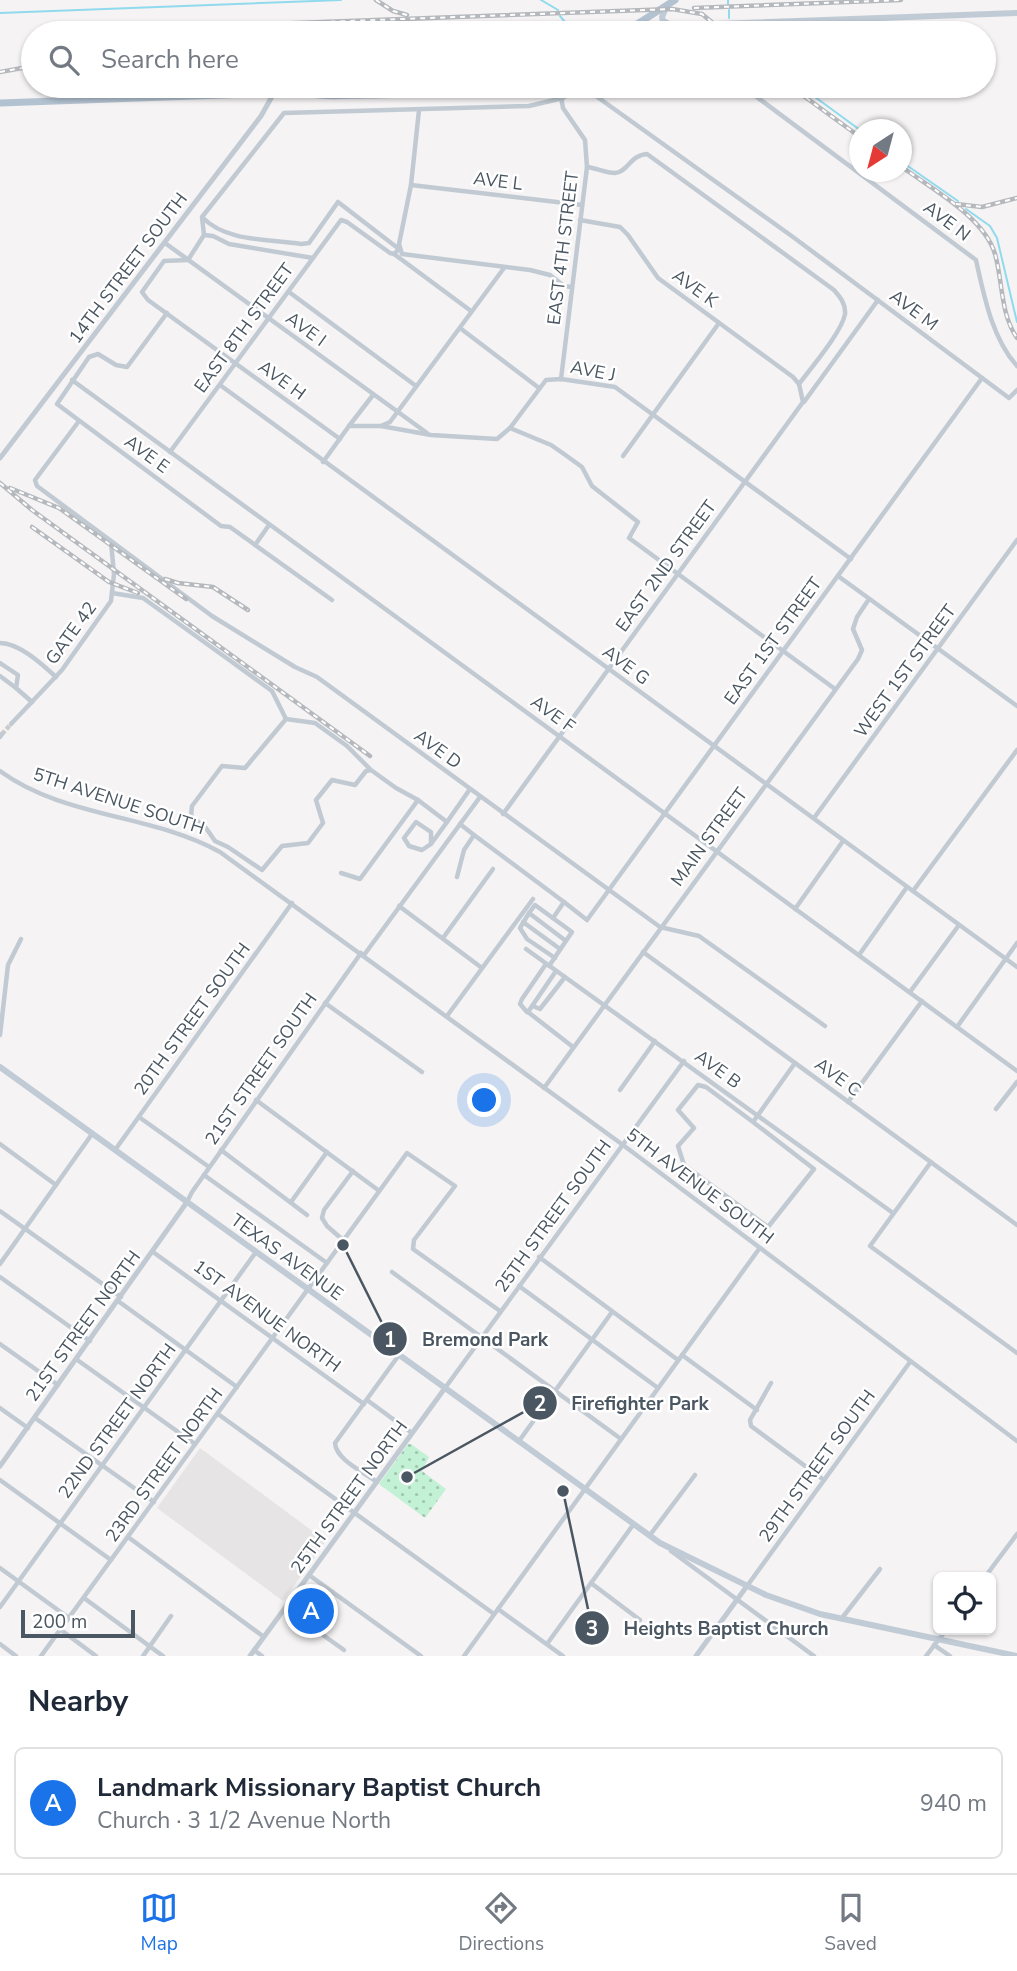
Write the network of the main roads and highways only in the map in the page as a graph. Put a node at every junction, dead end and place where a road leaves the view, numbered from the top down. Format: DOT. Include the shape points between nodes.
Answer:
graph roads {
  1 [pos="671,2"];
  2 [pos="1017,13"];
  3 [pos="642,21"];
  4 [pos="665,21"];
  5 [pos="806,21"];
  6 [pos="137,98"];
  7 [pos="0,103"];
  8 [pos="0,1067"];
  9 [pos="1017,1656"];
  1 -- 3 [label="main road"];
  1 -- 4 [label="main road" via="663,11"];
  2 -- 5 [label="main road"];
  6 -- 7 [label="main road"];
  8 -- 9 [label="main road, TEXAS AVENUE" via="660,1543 790,1604 936,1643"];
}
